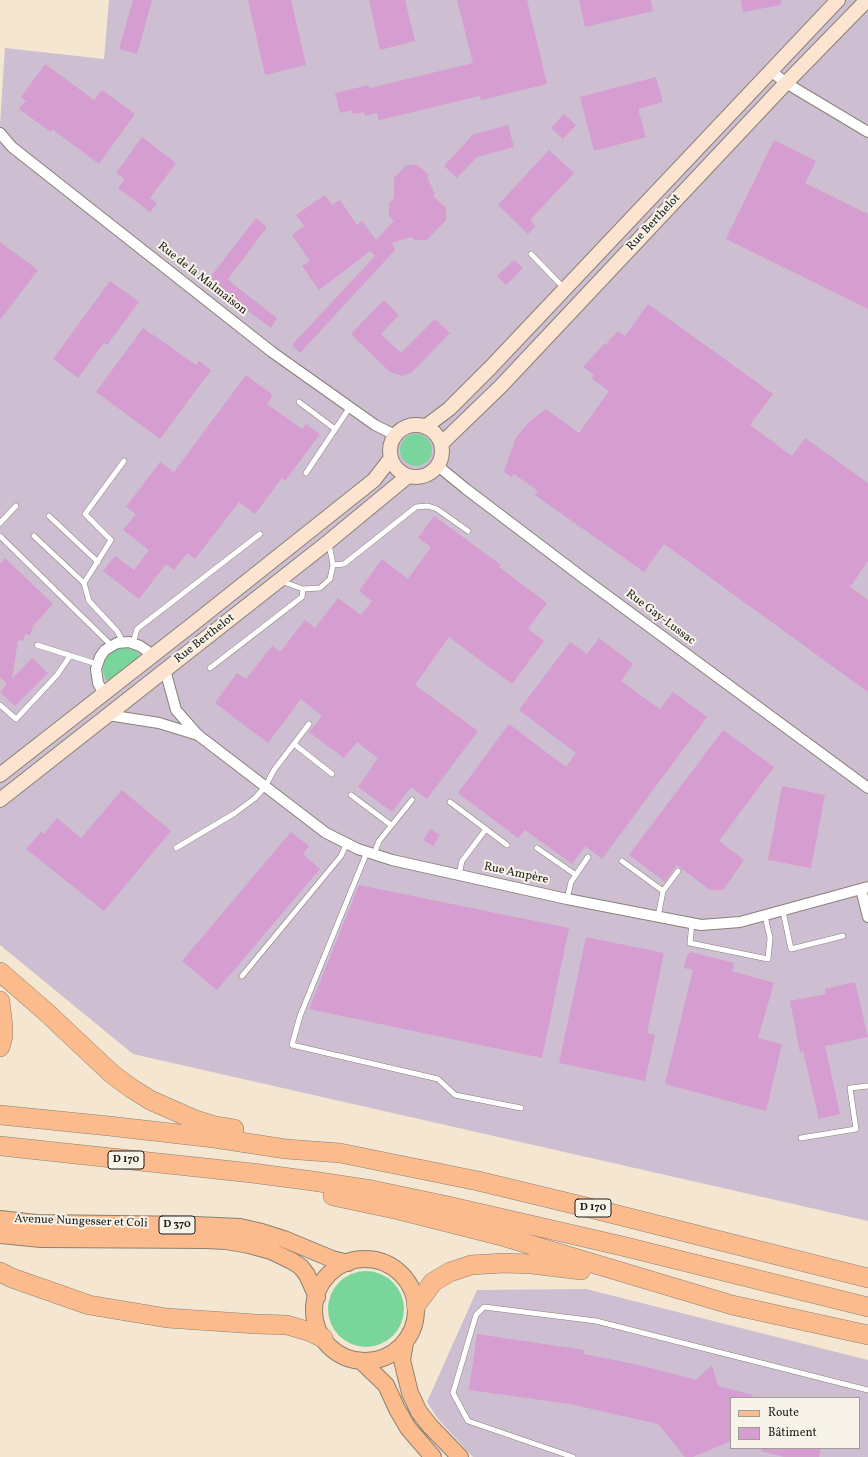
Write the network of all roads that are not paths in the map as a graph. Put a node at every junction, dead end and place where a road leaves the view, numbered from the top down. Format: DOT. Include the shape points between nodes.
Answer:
graph roads {
  1 [pos="838,0"];
  2 [pos="867,0"];
  3 [pos="771,71"];
  4 [pos="786,83"];
  5 [pos="868,132"];
  6 [pos="0,133"];
  7 [pos="531,254"];
  8 [pos="564,288"];
  9 [pos="299,402"];
  10 [pos="350,408"];
  11 [pos="425,427"];
  12 [pos="335,429"];
  13 [pos="395,435"];
  14 [pos="441,444"];
  15 [pos="391,458"];
  16 [pos="124,461"];
  17 [pos="438,466"];
  18 [pos="306,473"];
  19 [pos="408,476"];
  20 [pos="16,506"];
  21 [pos="49,516"];
  22 [pos="0,523"];
  23 [pos="468,531"];
  24 [pos="260,534"];
  25 [pos="0,536"];
  26 [pos="34,536"];
  27 [pos="328,542"];
  28 [pos="98,562"];
  29 [pos="333,565"];
  30 [pos="280,581"];
  31 [pos="84,583"];
  32 [pos="303,590"];
  33 [pos="128,642"];
  34 [pos="36,645"];
  35 [pos="112,646"];
  36 [pos="153,655"];
  37 [pos="70,656"];
  38 [pos="97,664"];
  39 [pos="210,668"];
  40 [pos="165,670"];
  41 [pos="104,694"];
  42 [pos="0,706"];
  43 [pos="108,715"];
  44 [pos="309,724"];
  45 [pos="198,735"];
  46 [pos="294,744"];
  47 [pos="332,774"];
  48 [pos="0,775"];
  49 [pos="265,787"];
  50 [pos="868,788"];
  51 [pos="351,795"];
  52 [pos="0,800"];
  53 [pos="412,800"];
  54 [pos="450,802"];
  55 [pos="392,825"];
  56 [pos="486,829"];
  57 [pos="347,843"];
  58 [pos="507,845"];
  59 [pos="176,848"];
  60 [pos="537,848"];
  61 [pos="371,853"];
  62 [pos="588,857"];
  63 [pos="622,861"];
  64 [pos="678,871"];
  65 [pos="459,875"];
  66 [pos="576,875"];
  67 [pos="865,888"];
  68 [pos="663,891"];
  69 [pos="567,898"];
  70 [pos="783,911"];
  71 [pos="765,916"];
  72 [pos="658,917"];
  73 [pos="868,917"];
  74 [pos="692,923"];
  75 [pos="843,936"];
  76 [pos="0,972"];
  77 [pos="242,976"];
  78 [pos="0,1001"];
  79 [pos="0,1047"];
  80 [pos="868,1086"];
  81 [pos="521,1108"];
  82 [pos="0,1115"];
  83 [pos="801,1138"];
  84 [pos="0,1146"];
  85 [pos="340,1153"];
  86 [pos="252,1173"];
  87 [pos="0,1219"];
  88 [pos="0,1235"];
  89 [pos="348,1263"];
  90 [pos="0,1272"];
  91 [pos="844,1272"];
  92 [pos="868,1274"];
  93 [pos="868,1278"];
  94 [pos="668,1286"];
  95 [pos="317,1297"];
  96 [pos="416,1305"];
  97 [pos="868,1308"];
  98 [pos="868,1335"];
  99 [pos="323,1338"];
  100 [pos="405,1343"];
  101 [pos="361,1361"];
  102 [pos="867,1390"];
  103 [pos="433,1457"];
  104 [pos="460,1457"];
  105 [pos="573,1457"];
  1 -- 3 [label="main road, Rue Berthelot"];
  2 -- 4 [label="main road, Rue Berthelot"];
  3 -- 4 [label="street"];
  3 -- 8 [label="main road, Rue Berthelot"];
  4 -- 5 [label="street"];
  4 -- 14 [label="main road, Rue Berthelot" via="501,386"];
  6 -- 10 [label="street, Rue de la Malmaison" via="12,147 272,352"];
  7 -- 8 [label="lane"];
  8 -- 11 [label="main road, Rue Berthelot" via="491,367 449,409"];
  9 -- 12 [label="lane"];
  10 -- 12 [label="lane"];
  10 -- 13 [label="street, Rue de la Malmaison"];
  11 -- 13 [label="main road" via="411,426"];
  11 -- 14 [label="main road" via="436,435"];
  12 -- 18 [label="lane"];
  13 -- 15 [label="main road" via="391,444"];
  14 -- 17 [label="main road" via="442,454"];
  15 -- 19 [label="main road" via="397,470"];
  15 -- 36 [label="main road, Rue Berthelot" via="374,480"];
  16 -- 28 [label="lane" via="85,514 111,540"];
  17 -- 19 [label="main road" via="422,477"];
  17 -- 50 [label="street, Rue Gay-Lussac" via="586,580"];
  19 -- 27 [label="main road, Rue Berthelot"];
  20 -- 22 [label="lane"];
  21 -- 28 [label="lane"];
  23 -- 29 [label="lane" via="438,509 428,506 416,507 344,564"];
  24 -- 33 [label="lane" via="137,629"];
  25 -- 35 [label="lane"];
  26 -- 31 [label="lane"];
  27 -- 29 [label="lane"];
  27 -- 30 [label="main road, Rue Berthelot"];
  28 -- 31 [label="lane"];
  29 -- 32 [label="lane" via="330,579 320,588"];
  30 -- 32 [label="lane"];
  30 -- 40 [label="main road, Rue Berthelot"];
  31 -- 33 [label="lane" via="90,601"];
  32 -- 39 [label="lane" via="302,597"];
  33 -- 35 [label="street"];
  33 -- 36 [label="street"];
  34 -- 37 [label="lane"];
  35 -- 38 [label="street" via="105,650"];
  36 -- 41 [label="main road, Rue Berthelot"];
  37 -- 38 [label="lane"];
  37 -- 42 [label="lane" via="16,719"];
  38 -- 41 [label="street" via="98,683"];
  40 -- 43 [label="main road, Rue Berthelot"];
  40 -- 45 [label="street, Rue Ampère" via="176,710"];
  41 -- 48 [label="main road, Rue Berthelot"];
  43 -- 45 [label="street, Rue Ampère" via="159,723"];
  43 -- 52 [label="main road, Rue Berthelot"];
  44 -- 46 [label="lane"];
  45 -- 49 [label="street, Rue Ampère"];
  46 -- 47 [label="lane"];
  46 -- 49 [label="lane" via="274,770"];
  49 -- 57 [label="street, Rue Ampère" via="326,832"];
  49 -- 59 [label="lane" via="256,798 235,813"];
  51 -- 55 [label="lane"];
  53 -- 55 [label="lane"];
  54 -- 56 [label="lane"];
  55 -- 61 [label="lane"];
  56 -- 58 [label="lane"];
  56 -- 65 [label="lane" via="462,861"];
  57 -- 61 [label="street, Rue Ampère"];
  57 -- 77 [label="lane" via="341,856"];
  60 -- 66 [label="lane"];
  61 -- 65 [label="street, Rue Ampère"];
  61 -- 81 [label="lane" via="300,1016 292,1045 438,1079 455,1095"];
  62 -- 66 [label="lane"];
  63 -- 68 [label="lane"];
  64 -- 68 [label="lane"];
  65 -- 69 [label="street, Rue Ampère"];
  66 -- 69 [label="lane" via="571,882"];
  67 -- 70 [label="street, Rue Ampère"];
  67 -- 73 [label="street, Rue Ampère"];
  68 -- 72 [label="lane"];
  69 -- 72 [label="street, Rue Ampère"];
  70 -- 71 [label="street, Rue Ampère"];
  70 -- 75 [label="lane" via="791,949"];
  71 -- 74 [label="street, Rue Ampère" via="740,922 700,925"];
  71 -- 74 [label="lane" via="770,938 768,959 690,943"];
  72 -- 74 [label="street, Rue Ampère"];
  76 -- 85 [label="highway" via="45,1010 112,1074 150,1100 192,1119 215,1126 321,1144"];
  78 -- 79 [label="highway" via="3,1027"];
  80 -- 83 [label="lane" via="850,1088 856,1129"];
  82 -- 85 [label="highway, D 170" via="214,1138 286,1149"];
  84 -- 86 [label="highway, D 170"];
  85 -- 91 [label="highway, D 170" via="478,1181"];
  86 -- 94 [label="highway" via="263,1182 399,1210 498,1235"];
  86 -- 97 [label="highway, D 170" via="372,1190 448,1206 622,1246"];
  87 -- 89 [label="main road, Avenue Nungesser et Coli / D 370" via="36,1223 240,1227 284,1239"];
  88 -- 95 [label="main road, Avenue Nungesser et Coli / D 370" via="41,1239 206,1240 249,1245 292,1260 307,1275"];
  89 -- 95 [label="main road" via="331,1274 322,1284"];
  89 -- 96 [label="main road" via="367,1260 380,1262 398,1271 412,1290"];
  90 -- 99 [label="highway" via="89,1305 167,1318 287,1325"];
  91 -- 92 [label="highway"];
  91 -- 93 [label="highway, D 170"];
  94 -- 96 [label="highway" via="574,1268 504,1263 471,1265 450,1272 433,1282"];
  94 -- 98 [label="highway" via="732,1304"];
  95 -- 99 [label="main road" via="315,1316"];
  96 -- 100 [label="main road" via="414,1325"];
  99 -- 101 [label="main road" via="339,1354"];
  100 -- 101 [label="main road" via="382,1358"];
  100 -- 104 [label="main road" via="402,1360 410,1393 419,1412"];
  101 -- 103 [label="main road" via="386,1385 408,1428"];
  102 -- 105 [label="lane" via="596,1321 484,1307 476,1315 453,1393 468,1421"];
}
